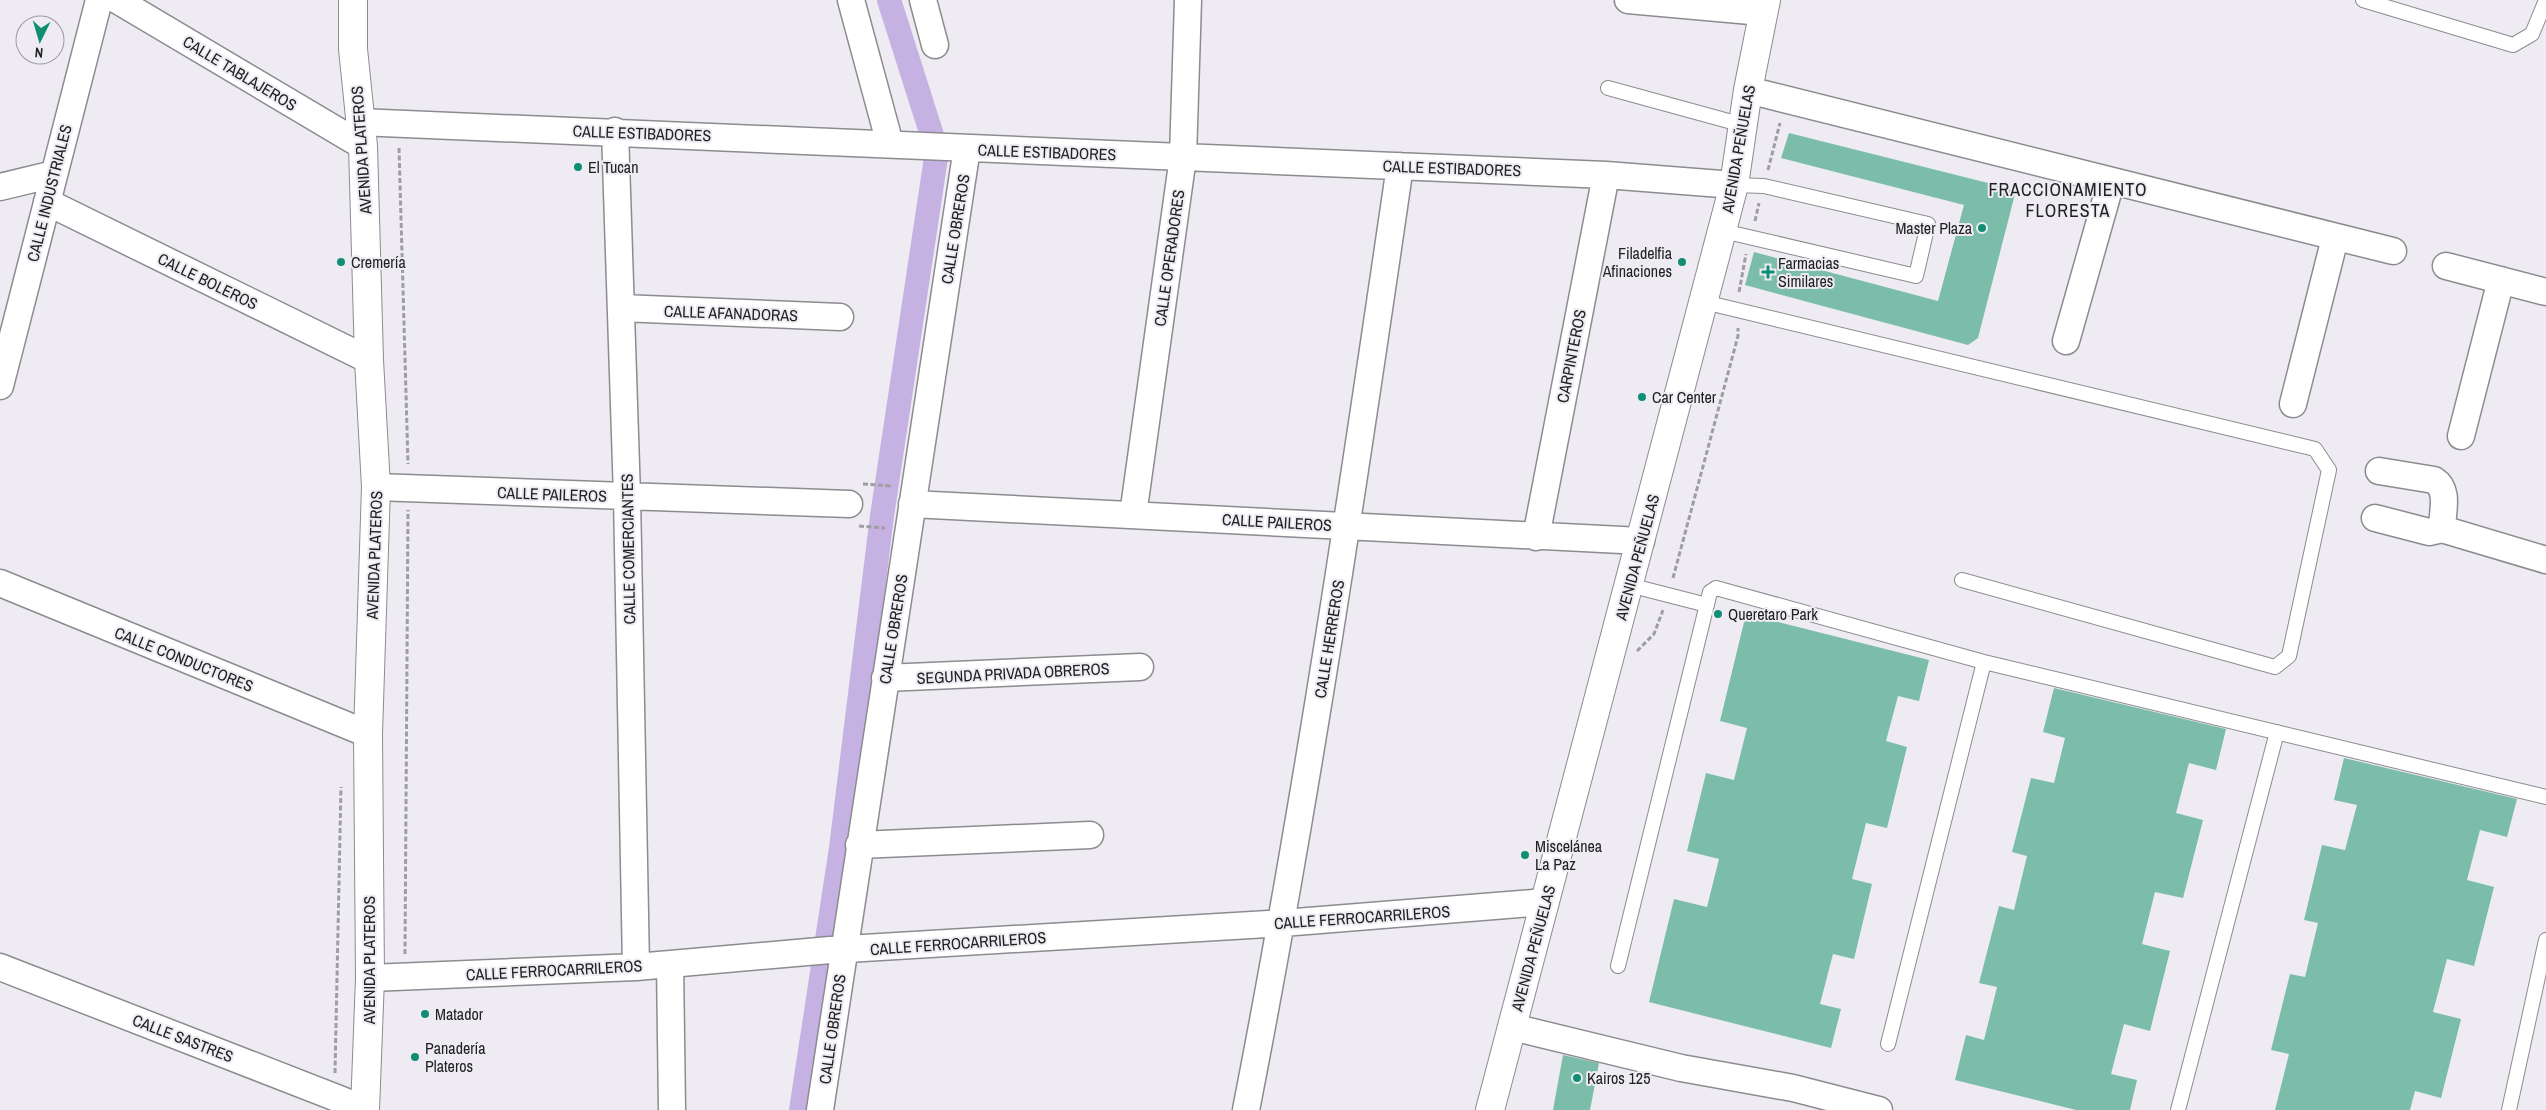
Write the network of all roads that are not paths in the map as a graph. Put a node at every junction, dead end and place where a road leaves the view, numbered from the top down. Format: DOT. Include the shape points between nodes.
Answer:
graph roads {
  1 [pos="98,0"];
  2 [pos="117,0"];
  3 [pos="353,0"];
  4 [pos="852,0"];
  5 [pos="923,0"];
  6 [pos="1188,0"];
  7 [pos="1628,0"];
  8 [pos="2363,0"];
  9 [pos="2546,0"];
  10 [pos="1764,6"];
  11 [pos="935,45"];
  12 [pos="1608,88"];
  13 [pos="1748,90"];
  14 [pos="1743,126"];
  15 [pos="615,132"];
  16 [pos="361,134"];
  17 [pos="890,144"];
  18 [pos="962,148"];
  19 [pos="1183,158"];
  20 [pos="1400,166"];
  21 [pos="54,174"];
  22 [pos="1606,175"];
  23 [pos="2111,182"];
  24 [pos="1734,185"];
  25 [pos="0,188"];
  26 [pos="47,202"];
  27 [pos="1723,231"];
  28 [pos="2335,238"];
  29 [pos="2393,251"];
  30 [pos="2446,266"];
  31 [pos="2501,280"];
  32 [pos="2546,292"];
  33 [pos="1704,302"];
  34 [pos="621,308"];
  35 [pos="840,317"];
  36 [pos="2066,340"];
  37 [pos="369,360"];
  38 [pos="0,386"];
  39 [pos="2293,404"];
  40 [pos="2461,436"];
  41 [pos="2379,471"];
  42 [pos="376,487"];
  43 [pos="903,495"];
  44 [pos="627,496"];
  45 [pos="852,515"];
  46 [pos="1133,515"];
  47 [pos="2375,518"];
  48 [pos="1347,526"];
  49 [pos="2442,529"];
  50 [pos="1536,537"];
  51 [pos="1641,542"];
  52 [pos="2546,560"];
  53 [pos="1962,580"];
  54 [pos="0,583"];
  55 [pos="1630,585"];
  56 [pos="1707,605"];
  57 [pos="1984,662"];
  58 [pos="1140,667"];
  59 [pos="885,678"];
  60 [pos="2277,732"];
  61 [pos="368,734"];
  62 [pos="2546,797"];
  63 [pos="1090,835"];
  64 [pos="859,845"];
  65 [pos="1545,902"];
  66 [pos="1283,923"];
  67 [pos="2546,940"];
  68 [pos="836,950"];
  69 [pos="670,964"];
  70 [pos="1618,966"];
  71 [pos="0,967"];
  72 [pos="636,967"];
  73 [pos="370,978"];
  74 [pos="1512,1027"];
  75 [pos="1888,1044"];
  76 [pos="1790,1099"];
  77 [pos="1818,1103"];
  78 [pos="366,1110"];
  79 [pos="672,1110"];
  80 [pos="820,1110"];
  81 [pos="1246,1110"];
  82 [pos="1490,1110"];
  83 [pos="1879,1110"];
  84 [pos="2178,1110"];
  85 [pos="2509,1110"];
  1 -- 21 [label="street, CALLE INDUSTRIALES"];
  2 -- 16 [label="street, CALLE TABLAJEROS"];
  3 -- 16 [label="street, AVENIDA PLATEROS" via="353,49"];
  4 -- 17 [label="street"];
  5 -- 11 [label="street"];
  6 -- 19 [label="street, CALLE OPERADORES"];
  7 -- 10 [label="street"];
  8 -- 9 [label="lane" via="2513,44 2532,34"];
  10 -- 13 [label="street, AVENIDA PEÑUELAS"];
  12 -- 14 [label="lane"];
  13 -- 14 [label="street, AVENIDA PEÑUELAS"];
  13 -- 23 [label="street"];
  14 -- 24 [label="street, AVENIDA PEÑUELAS"];
  15 -- 16 [label="street, CALLE ESTIBADORES" via="398,122"];
  15 -- 17 [label="street, CALLE ESTIBADORES"];
  15 -- 34 [label="street, CALLE COMERCIANTES"];
  16 -- 37 [label="street, AVENIDA PLATEROS"];
  17 -- 18 [label="street, CALLE ESTIBADORES"];
  18 -- 19 [label="street, CALLE ESTIBADORES"];
  18 -- 43 [label="street, CALLE OBREROS"];
  19 -- 20 [label="street, CALLE ESTIBADORES"];
  19 -- 46 [label="street, CALLE OPERADORES"];
  20 -- 22 [label="street, CALLE ESTIBADORES"];
  20 -- 48 [label="street, CALLE HERREROS"];
  21 -- 25 [label="street"];
  21 -- 26 [label="street, CALLE INDUSTRIALES"];
  22 -- 24 [label="street, CALLE ESTIBADORES"];
  22 -- 50 [label="street, CARPINTEROS"];
  23 -- 28 [label="street"];
  23 -- 36 [label="street"];
  24 -- 27 [label="street, AVENIDA PEÑUELAS"];
  24 -- 27 [label="lane" via="1764,186 1928,224 1916,276"];
  26 -- 37 [label="street, CALLE BOLEROS"];
  26 -- 38 [label="street, CALLE INDUSTRIALES"];
  27 -- 33 [label="street, AVENIDA PEÑUELAS"];
  28 -- 29 [label="street"];
  28 -- 39 [label="street"];
  30 -- 31 [label="street"];
  31 -- 32 [label="street"];
  31 -- 40 [label="street"];
  33 -- 51 [label="street, AVENIDA PEÑUELAS"];
  33 -- 53 [label="lane" via="2315,449 2328,470 2289,656 2275,667"];
  34 -- 35 [label="street, CALLE AFANADORAS"];
  34 -- 44 [label="street, CALLE COMERCIANTES"];
  37 -- 42 [label="street, AVENIDA PLATEROS"];
  41 -- 49 [label="street" via="2441,484 2444,492"];
  42 -- 44 [label="street, CALLE PAILEROS"];
  42 -- 61 [label="street, AVENIDA PLATEROS"];
  43 -- 46 [label="street, CALLE PAILEROS"];
  43 -- 59 [label="street, CALLE OBREROS"];
  44 -- 45 [label="street, CALLE PAILEROS"];
  44 -- 72 [label="street, CALLE COMERCIANTES"];
  46 -- 48 [label="street, CALLE PAILEROS"];
  47 -- 49 [label="street" via="2429,532"];
  48 -- 50 [label="street, CALLE PAILEROS"];
  48 -- 66 [label="street, CALLE HERREROS"];
  49 -- 52 [label="street"];
  50 -- 51 [label="street, CALLE PAILEROS"];
  51 -- 55 [label="street, AVENIDA PEÑUELAS"];
  54 -- 61 [label="street, CALLE CONDUCTORES"];
  55 -- 56 [label="lane"];
  55 -- 65 [label="street, AVENIDA PEÑUELAS"];
  56 -- 57 [label="lane" via="1710,592 1716,588"];
  56 -- 70 [label="lane"];
  57 -- 60 [label="lane"];
  57 -- 75 [label="lane"];
  58 -- 59 [label="street, SEGUNDA PRIVADA OBREROS"];
  59 -- 64 [label="street, CALLE OBREROS"];
  60 -- 62 [label="lane"];
  60 -- 84 [label="lane"];
  61 -- 73 [label="street, AVENIDA PLATEROS"];
  63 -- 64 [label="street"];
  64 -- 68 [label="street, CALLE OBREROS"];
  65 -- 66 [label="street, CALLE FERROCARRILEROS"];
  65 -- 74 [label="street, AVENIDA PEÑUELAS"];
  66 -- 68 [label="street, CALLE FERROCARRILEROS"];
  66 -- 81 [label="street, CALLE HERREROS"];
  67 -- 85 [label="lane"];
  68 -- 69 [label="street, CALLE FERROCARRILEROS"];
  68 -- 80 [label="street, CALLE OBREROS"];
  69 -- 72 [label="street, CALLE FERROCARRILEROS"];
  69 -- 79 [label="street"];
  71 -- 78 [label="street, CALLE SASTRES"];
  72 -- 73 [label="street, CALLE FERROCARRILEROS"];
  73 -- 78 [label="street, AVENIDA PLATEROS"];
  74 -- 76 [label="street" via="1681,1068"];
  74 -- 82 [label="street, AVENIDA PEÑUELAS"];
  76 -- 77 [label="street"];
  77 -- 83 [label="street"];
}
